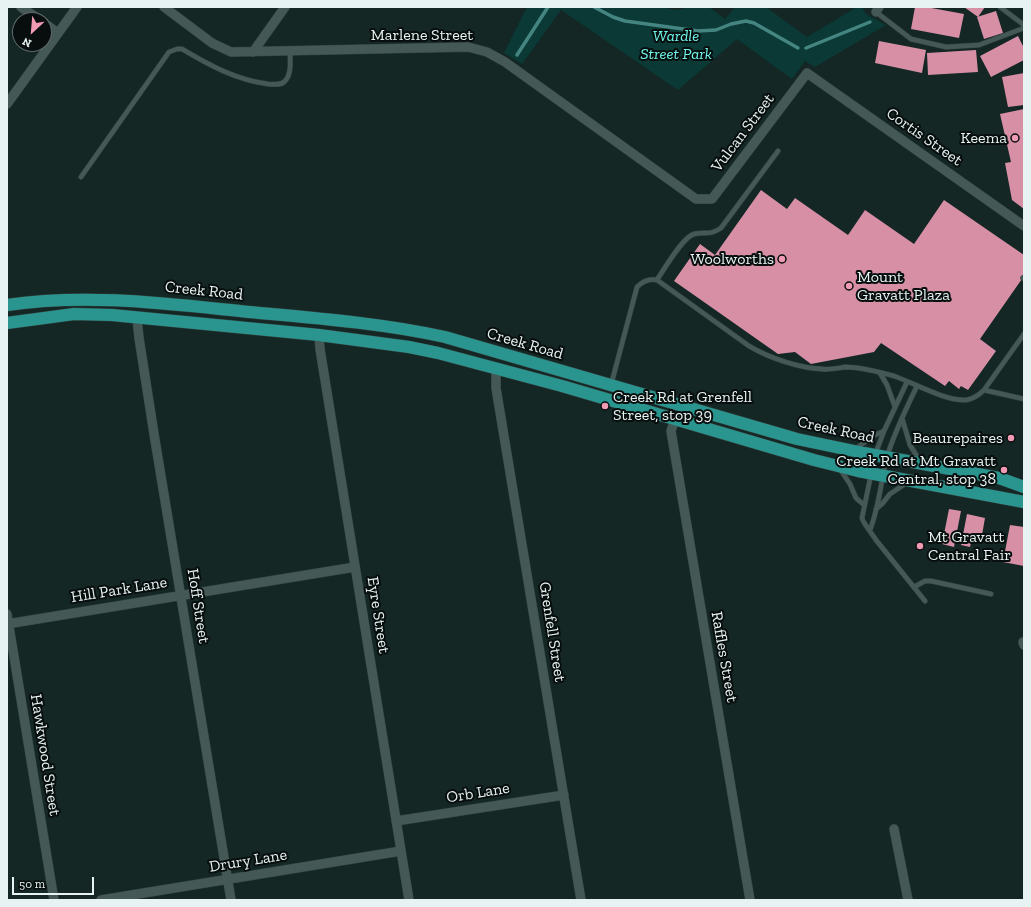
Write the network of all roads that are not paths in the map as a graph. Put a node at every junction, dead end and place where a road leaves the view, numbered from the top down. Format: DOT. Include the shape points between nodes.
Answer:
graph roads {
  1 [pos="77,7"];
  2 [pos="164,7"];
  3 [pos="285,7"];
  4 [pos="1000,7"];
  5 [pos="878,9"];
  6 [pos="1024,24"];
  7 [pos="1024,28"];
  8 [pos="52,29"];
  9 [pos="58,33"];
  10 [pos="290,51"];
  11 [pos="253,52"];
  12 [pos="807,73"];
  13 [pos="7,104"];
  14 [pos="778,150"];
  15 [pos="80,177"];
  16 [pos="696,199"];
  17 [pos="1024,226"];
  18 [pos="657,280"];
  19 [pos="7,305"];
  20 [pos="137,318"];
  21 [pos="7,323"];
  22 [pos="1024,334"];
  23 [pos="319,335"];
  24 [pos="496,368"];
  25 [pos="880,373"];
  26 [pos="907,382"];
  27 [pos="611,385"];
  28 [pos="917,386"];
  29 [pos="984,390"];
  30 [pos="1024,399"];
  31 [pos="895,407"];
  32 [pos="902,418"];
  33 [pos="675,419"];
  34 [pos="884,431"];
  35 [pos="853,451"];
  36 [pos="875,455"];
  37 [pos="887,458"];
  38 [pos="922,464"];
  39 [pos="838,466"];
  40 [pos="871,473"];
  41 [pos="883,475"];
  42 [pos="911,480"];
  43 [pos="1024,487"];
  44 [pos="1024,502"];
  45 [pos="864,506"];
  46 [pos="876,509"];
  47 [pos="870,530"];
  48 [pos="355,567"];
  49 [pos="914,586"];
  50 [pos="991,594"];
  51 [pos="181,595"];
  52 [pos="925,601"];
  53 [pos="7,614"];
  54 [pos="8,624"];
  55 [pos="564,795"];
  56 [pos="396,821"];
  57 [pos="894,829"];
  58 [pos="401,851"];
  59 [pos="228,879"];
  60 [pos="54,900"];
  61 [pos="101,900"];
  62 [pos="232,900"];
  63 [pos="408,900"];
  64 [pos="581,900"];
  65 [pos="750,900"];
  66 [pos="908,900"];
  1 -- 9 [label="street"];
  2 -- 11 [label="street, Marlene Street" via="212,43 231,52"];
  3 -- 11 [label="street"];
  4 -- 6 [label="lane"];
  5 -- 7 [label="lane" via="911,39 946,47 979,45"];
  8 -- 9 [label="street"];
  9 -- 13 [label="street"];
  10 -- 11 [label="street, Marlene Street"];
  10 -- 15 [label="lane" via="289,74 285,81 278,85 246,80 223,72 182,49 169,52"];
  10 -- 16 [label="street, Marlene Street" via="468,47 487,52 505,62"];
  12 -- 16 [label="street, Vulcan Street" via="712,199"];
  12 -- 17 [label="street, Cortis Street"];
  14 -- 18 [label="lane" via="721,228 714,233 694,234 685,241"];
  18 -- 25 [label="lane" via="761,353 812,369 854,368"];
  18 -- 27 [label="lane" via="642,282 637,287"];
  19 -- 27 [label="main road, Creek Road" via="32,301 86,299 136,301 403,328 445,337"];
  20 -- 21 [label="main road, Creek Road" via="74,314"];
  20 -- 23 [label="main road, Creek Road"];
  20 -- 51 [label="street, Hoff Street"];
  22 -- 29 [label="lane"];
  23 -- 24 [label="main road, Creek Road" via="409,347"];
  23 -- 48 [label="street, Eyre Street"];
  24 -- 33 [label="main road, Creek Road"];
  24 -- 55 [label="street, Grenfell Street" via="496,388"];
  25 -- 26 [label="lane"];
  25 -- 31 [label="lane"];
  26 -- 28 [label="lane"];
  26 -- 31 [label="lane"];
  27 -- 35 [label="main road, Creek Road" via="797,439"];
  28 -- 29 [label="lane" via="966,400"];
  28 -- 32 [label="lane"];
  29 -- 30 [label="lane"];
  31 -- 34 [label="lane"];
  32 -- 37 [label="lane"];
  32 -- 38 [label="lane" via="910,445"];
  33 -- 39 [label="main road, Creek Road"];
  33 -- 65 [label="street, Raffles Street" via="673,443"];
  34 -- 35 [label="lane"];
  34 -- 36 [label="lane"];
  35 -- 36 [label="main road, Creek Road"];
  36 -- 37 [label="main road, Creek Road"];
  36 -- 40 [label="lane"];
  37 -- 38 [label="main road, Creek Road"];
  37 -- 41 [label="lane"];
  38 -- 43 [label="main road, Creek Road" via="999,478"];
  39 -- 40 [label="main road, Creek Road"];
  39 -- 45 [label="lane" via="856,498"];
  40 -- 41 [label="main road, Creek Road"];
  40 -- 45 [label="lane"];
  41 -- 42 [label="main road, Creek Road"];
  41 -- 46 [label="lane"];
  42 -- 44 [label="main road, Creek Road"];
  42 -- 46 [label="lane" via="890,494"];
  45 -- 47 [label="lane" via="863,521"];
  46 -- 47 [label="lane"];
  47 -- 49 [label="lane"];
  48 -- 51 [label="street, Hill Park Lane"];
  48 -- 56 [label="street, Eyre Street"];
  49 -- 50 [label="lane" via="931,581"];
  49 -- 52 [label="lane"];
  51 -- 54 [label="street, Hill Park Lane"];
  51 -- 59 [label="street, Hoff Street"];
  53 -- 54 [label="street, Hawkwood Street"];
  54 -- 60 [label="street, Hawkwood Street"];
  55 -- 56 [label="street, Orb Lane"];
  55 -- 64 [label="street, Grenfell Street"];
  56 -- 58 [label="street, Eyre Street"];
  57 -- 66 [label="street"];
  58 -- 59 [label="street, Drury Lane"];
  58 -- 63 [label="street, Eyre Street"];
  59 -- 61 [label="street, Drury Lane"];
  59 -- 62 [label="street, Hoff Street"];
}
